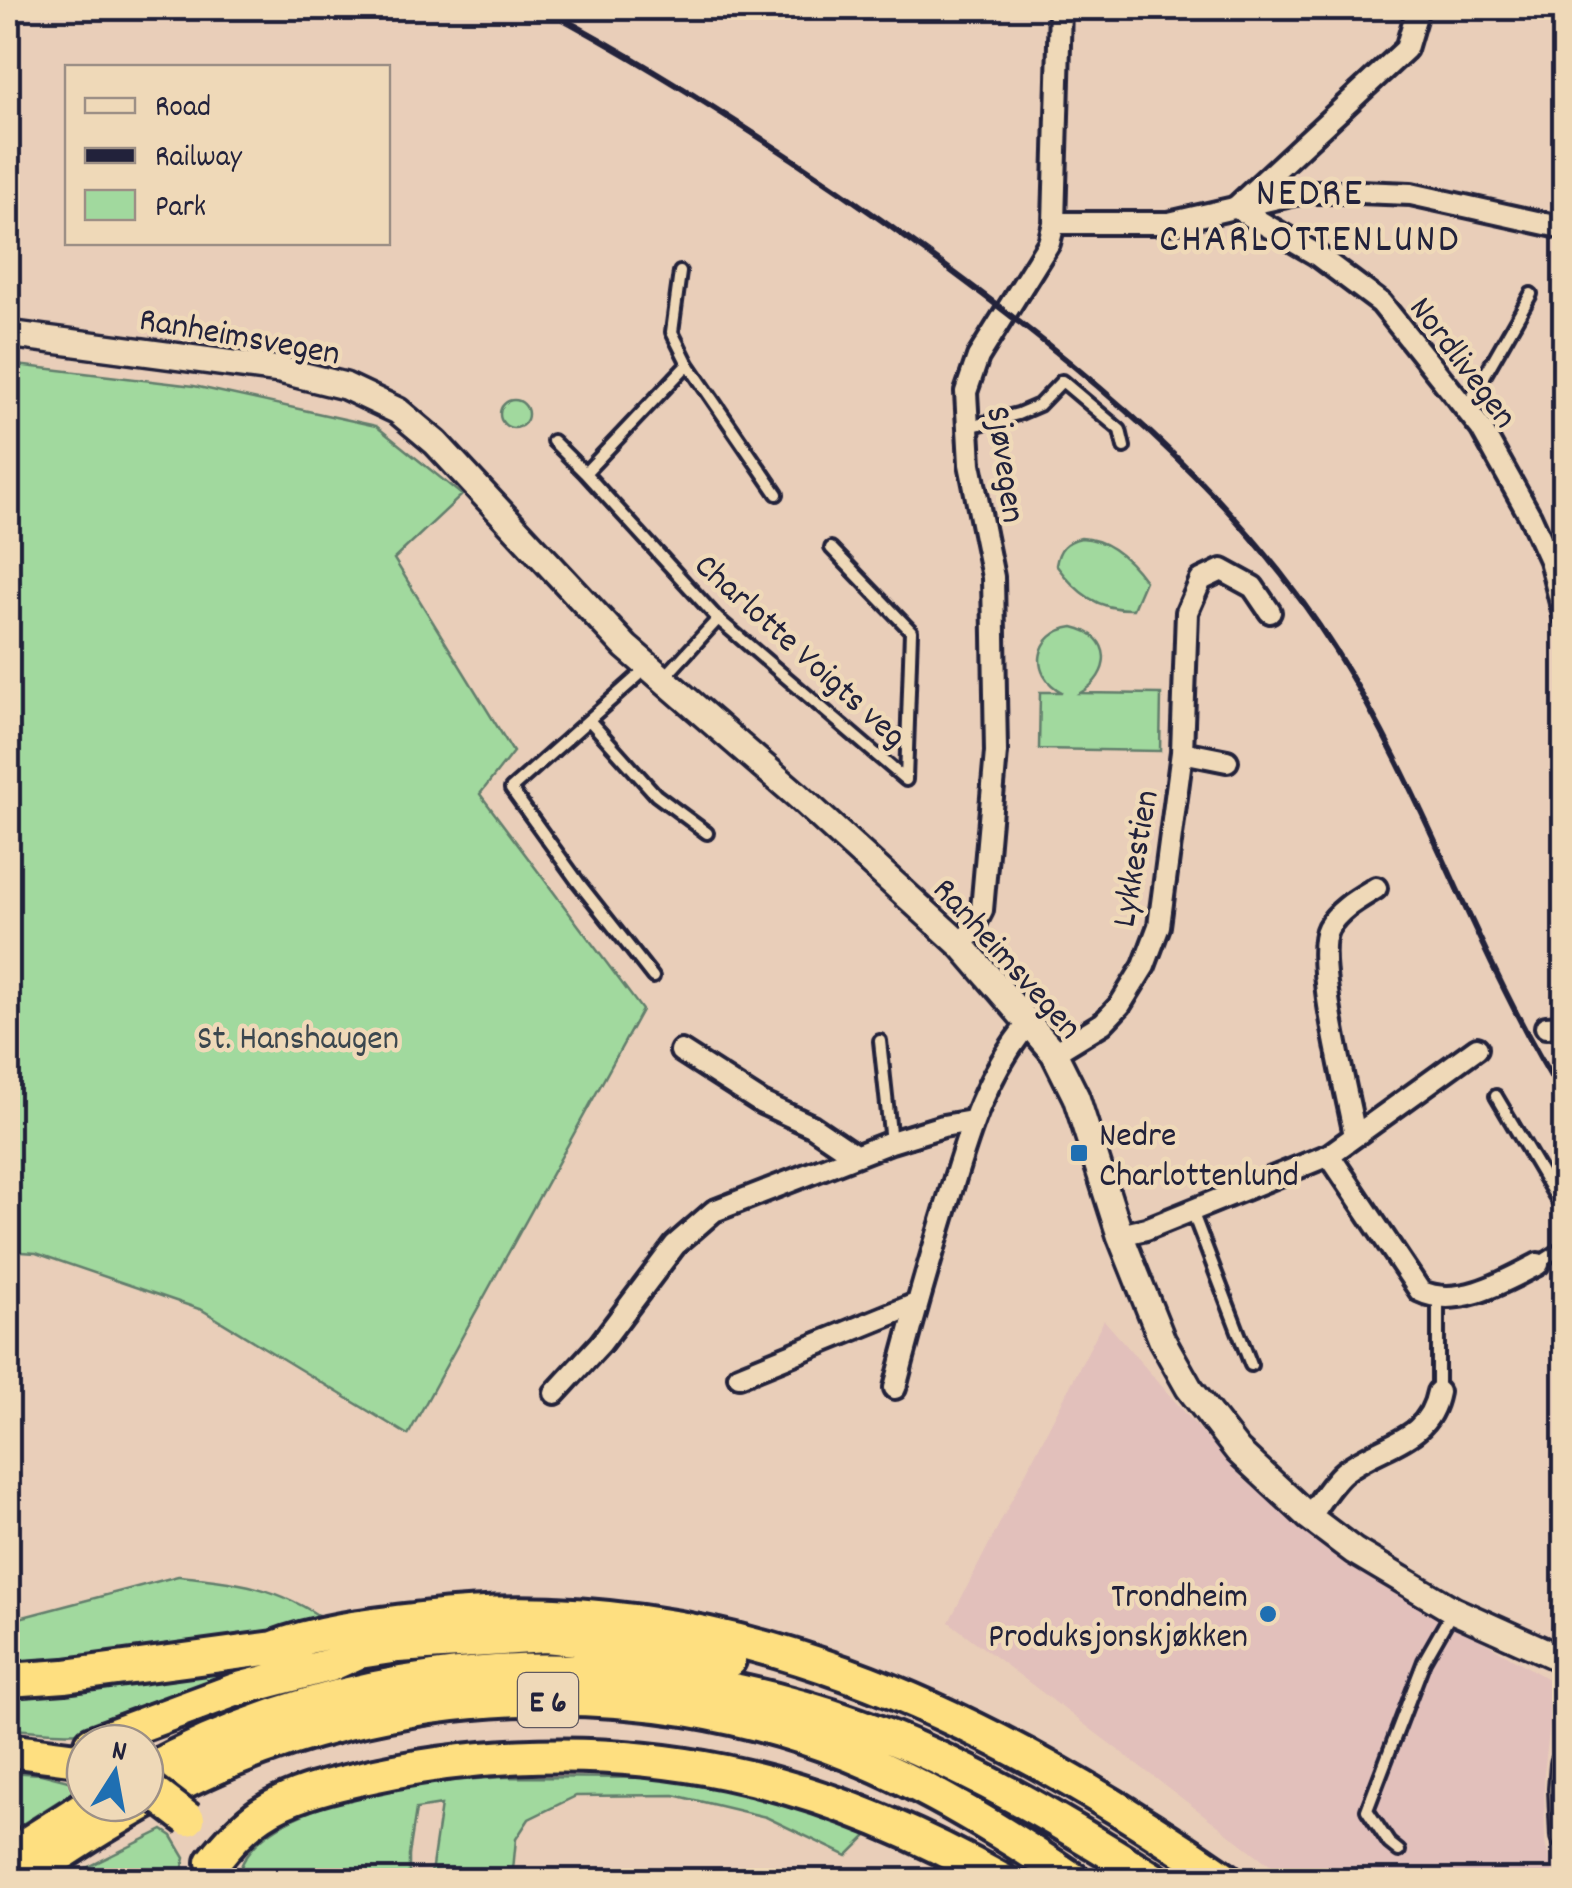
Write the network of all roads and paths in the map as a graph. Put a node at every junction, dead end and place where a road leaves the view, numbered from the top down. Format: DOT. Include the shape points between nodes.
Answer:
graph roads {
  1 [pos="1060,8"];
  2 [pos="1414,8"];
  3 [pos="1235,207"];
  4 [pos="1054,222"];
  5 [pos="1564,228"];
  6 [pos="680,272"];
  7 [pos="1531,294"];
  8 [pos="8,334"];
  9 [pos="688,364"];
  10 [pos="1466,409"];
  11 [pos="968,427"];
  12 [pos="553,441"];
  13 [pos="1124,447"];
  14 [pos="585,473"];
  15 [pos="777,494"];
  16 [pos="831,548"];
  17 [pos="1557,557"];
  18 [pos="1270,612"];
  19 [pos="1564,615"];
  20 [pos="718,619"];
  21 [pos="655,674"];
  22 [pos="589,720"];
  23 [pos="1182,752"];
  24 [pos="1227,761"];
  25 [pos="707,833"];
  26 [pos="1376,888"];
  27 [pos="963,947"];
  28 [pos="654,977"];
  29 [pos="1028,1024"];
  30 [pos="880,1041"];
  31 [pos="1477,1048"];
  32 [pos="680,1051"];
  33 [pos="1054,1052"];
  34 [pos="1496,1096"];
  35 [pos="972,1121"];
  36 [pos="1355,1136"];
  37 [pos="891,1142"];
  38 [pos="1330,1155"];
  39 [pos="855,1156"];
  40 [pos="1192,1210"];
  41 [pos="1564,1211"];
  42 [pos="1120,1235"];
  43 [pos="1564,1248"];
  44 [pos="1538,1264"];
  45 [pos="1438,1300"];
  46 [pos="916,1304"];
  47 [pos="1251,1364"];
  48 [pos="739,1376"];
  49 [pos="895,1388"];
  50 [pos="1438,1392"];
  51 [pos="555,1393"];
  52 [pos="1309,1517"];
  53 [pos="1453,1610"];
  54 [pos="274,1648"];
  55 [pos="359,1652"];
  56 [pos="1564,1660"];
  57 [pos="8,1680"];
  58 [pos="145,1723"];
  59 [pos="8,1750"];
  60 [pos="65,1751"];
  61 [pos="932,1756"];
  62 [pos="165,1763"];
  63 [pos="1564,1764"];
  64 [pos="165,1801"];
  65 [pos="65,1820"];
  66 [pos="1564,1836"];
  67 [pos="1399,1851"];
  68 [pos="8,1856"];
  69 [pos="211,1871"];
  70 [pos="22,1880"];
  71 [pos="1001,1880"];
  72 [pos="1074,1880"];
  73 [pos="1154,1880"];
  74 [pos="1227,1880"];
  1 -- 4 [label="street, Sjøvegen"];
  2 -- 3 [label="street" via="1406,49"];
  3 -- 4 [label="street" via="1169,224"];
  3 -- 5 [label="street" via="1304,192 1359,192"];
  3 -- 10 [label="street, Nordlivegen" via="1317,255 1380,303"];
  4 -- 11 [label="street, Sjøvegen" via="1049,243 978,357 966,392"];
  6 -- 9 [label="lane" via="672,332"];
  7 -- 10 [label="lane"];
  8 -- 21 [label="street, Ranheimsvegen" via="280,370 345,386 398,411 436,442"];
  9 -- 14 [label="lane"];
  9 -- 15 [label="lane"];
  10 -- 17 [label="street, Nordlivegen"];
  11 -- 13 [label="lane" via="1040,405 1062,381 1120,430"];
  11 -- 27 [label="street, Sjøvegen" via="992,577 996,752 982,910"];
  12 -- 14 [label="lane, Charlotte Voigts veg"];
  14 -- 20 [label="lane, Charlotte Voigts veg"];
  16 -- 20 [label="lane, Charlotte Voigts veg" via="910,630 906,780"];
  17 -- 19 [label="street, Nordlivegen"];
  18 -- 23 [label="street, Lykkestien" via="1253,587 1222,570 1201,580 1186,612"];
  20 -- 21 [label="lane"];
  21 -- 22 [label="lane"];
  21 -- 27 [label="street, Ranheimsvegen"];
  22 -- 25 [label="lane" via="656,795"];
  22 -- 28 [label="lane" via="510,788"];
  23 -- 24 [label="street, Lykkestien"];
  23 -- 33 [label="street, Lykkestien" via="1159,926 1144,966 1103,1023"];
  26 -- 36 [label="street" via="1340,911 1326,931 1325,980"];
  27 -- 29 [label="street, Ranheimsvegen"];
  29 -- 33 [label="street, Ranheimsvegen"];
  29 -- 35 [label="street" via="1004,1055"];
  30 -- 37 [label="lane"];
  31 -- 36 [label="street"];
  32 -- 39 [label="street"];
  33 -- 42 [label="street, Ranheimsvegen" via="1076,1097"];
  34 -- 41 [label="lane"];
  35 -- 37 [label="street"];
  35 -- 46 [label="street"];
  36 -- 38 [label="street"];
  37 -- 39 [label="street"];
  38 -- 40 [label="street"];
  38 -- 45 [label="street" via="1420,1291"];
  39 -- 51 [label="street" via="700,1221"];
  40 -- 42 [label="street"];
  40 -- 47 [label="lane"];
  42 -- 52 [label="street, Ranheimsvegen" via="1189,1388 1238,1451"];
  43 -- 44 [label="lane"];
  44 -- 45 [label="street"];
  45 -- 50 [label="lane"];
  46 -- 48 [label="street"];
  46 -- 49 [label="street"];
  50 -- 52 [label="street" via="1422,1428 1345,1471"];
  52 -- 53 [label="street, Ranheimsvegen"];
  53 -- 56 [label="street, Ranheimsvegen"];
  53 -- 67 [label="lane" via="1424,1661 1367,1810"];
  54 -- 55 [label="highway, E 6"];
  54 -- 57 [label="highway, E 6"];
  54 -- 74 [label="highway, E 6" via="306,1635 502,1613 581,1614 726,1636 804,1657 941,1713"];
  55 -- 58 [label="highway, E 6"];
  55 -- 61 [label="highway, E 6" via="545,1636 718,1656 831,1690"];
  59 -- 60 [label="highway"];
  61 -- 62 [label="highway, E 6" via="824,1714 710,1684 575,1669 436,1677 320,1701"];
  61 -- 73 [label="highway, E 6"];
  63 -- 66 [label="street"];
  64 -- 69 [label="highway, bridge" via="203,1836"];
  65 -- 68 [label="highway"];
  69 -- 71 [label="highway, E 6" via="243,1827 264,1812 336,1784 470,1760 594,1757 662,1762 774,1785 876,1820"];
  70 -- 72 [label="highway, E 6" via="140,1806 249,1754 368,1720 494,1700 644,1704 778,1730 850,1755 974,1817"];
}
